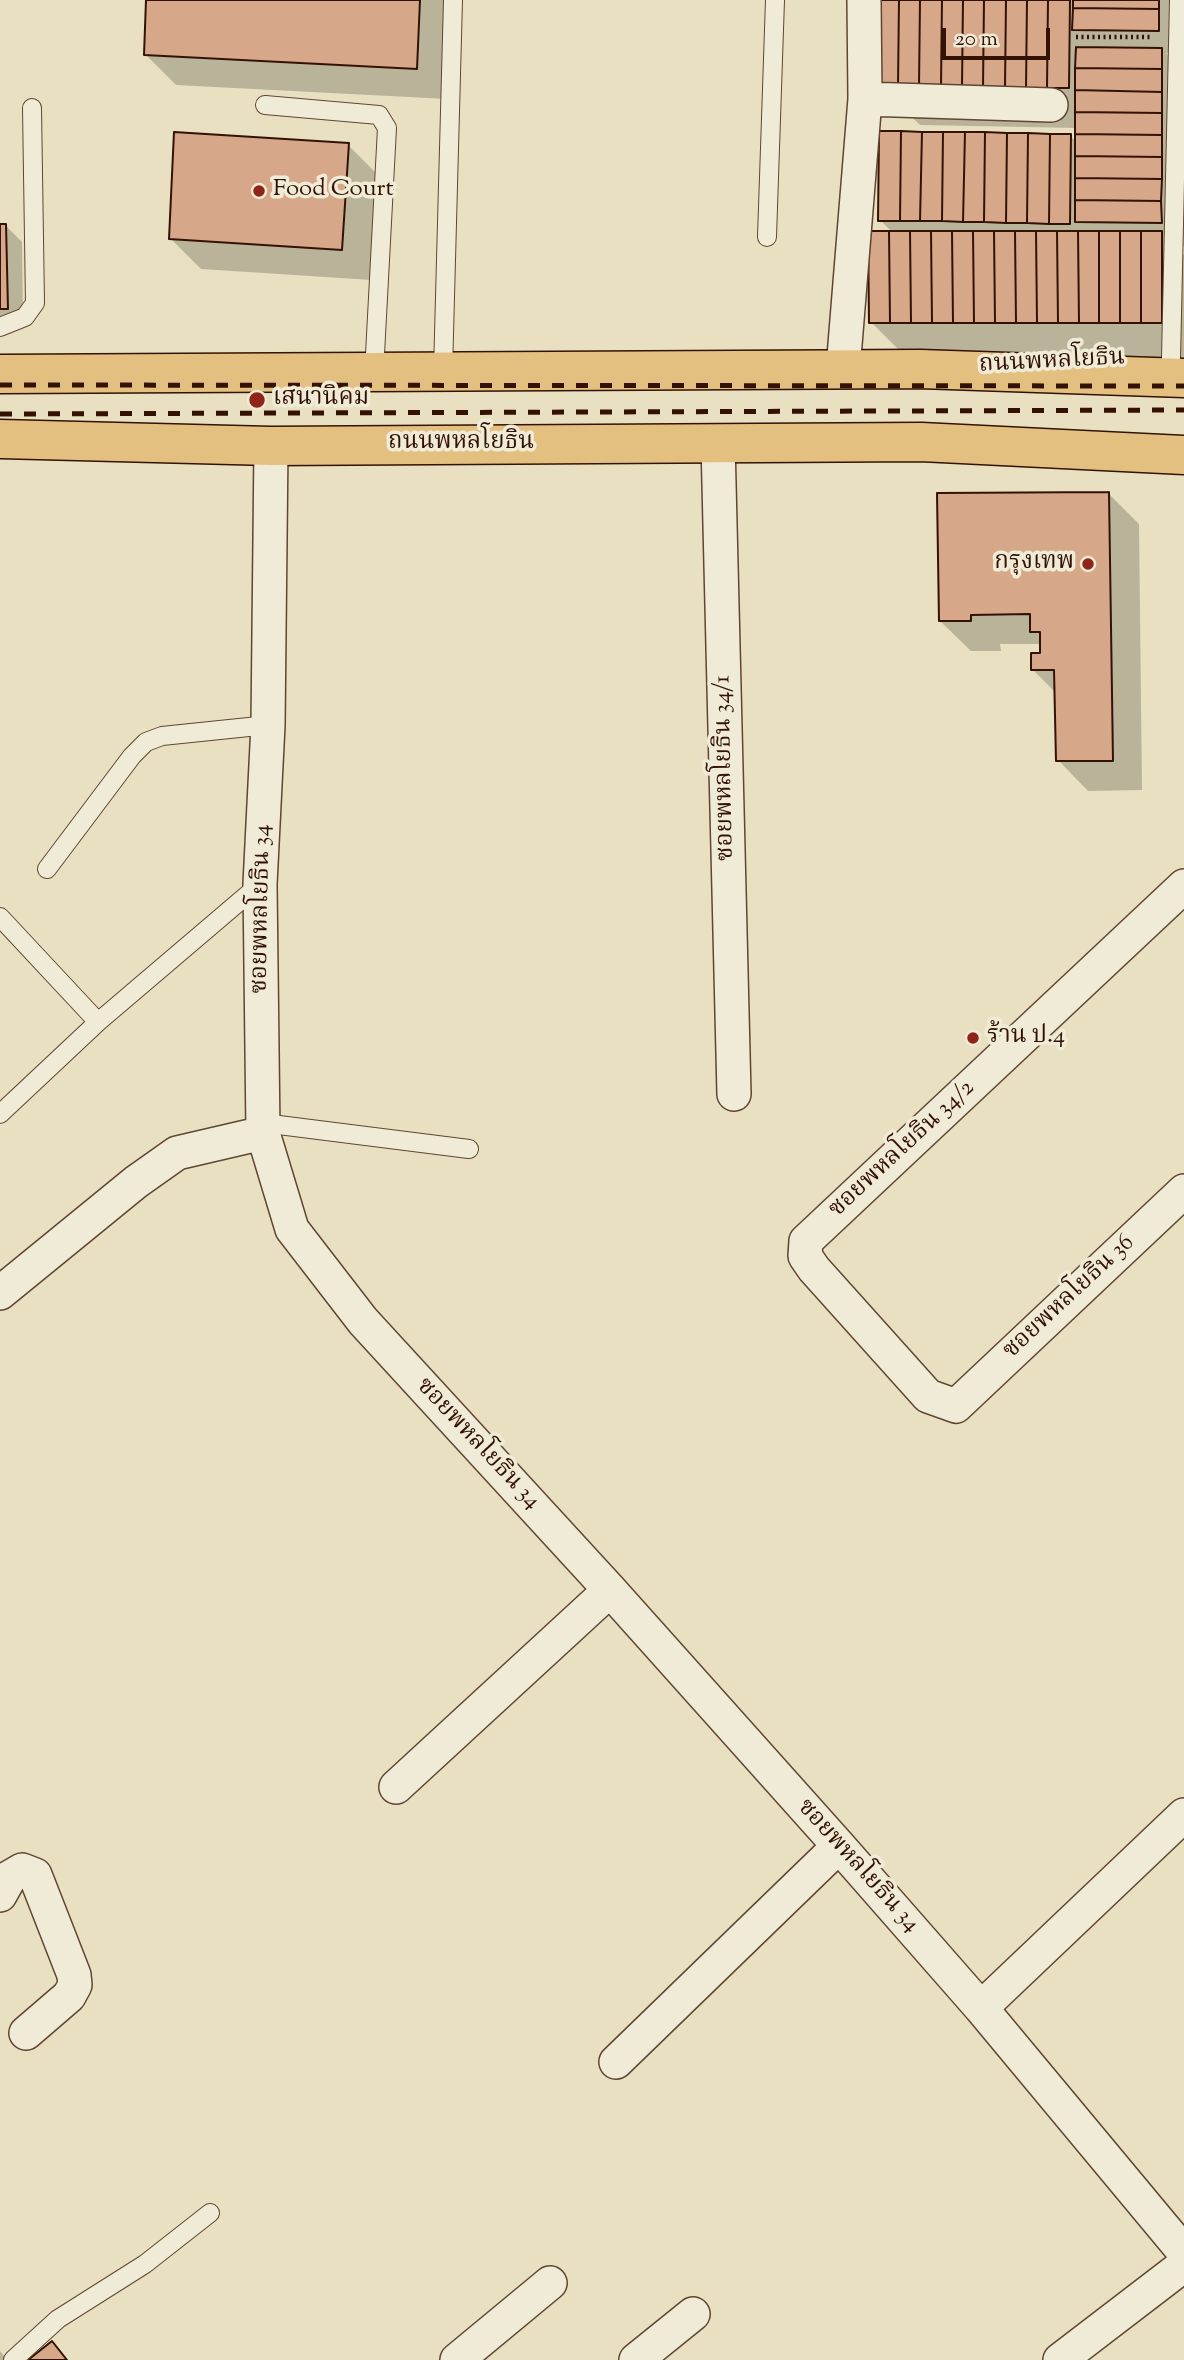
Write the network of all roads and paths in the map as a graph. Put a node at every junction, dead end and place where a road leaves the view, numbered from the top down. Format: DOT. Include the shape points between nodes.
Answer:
graph roads {
  1 [pos="453,0"];
  2 [pos="775,0"];
  3 [pos="864,0"];
  4 [pos="1178,0"];
  5 [pos="1076,37"];
  6 [pos="1180,42"];
  7 [pos="865,99"];
  8 [pos="265,105"];
  9 [pos="1051,105"];
  10 [pos="32,108"];
  11 [pos="767,237"];
  12 [pos="0,327"];
  13 [pos="1180,365"];
  14 [pos="843,369"];
  15 [pos="443,371"];
  16 [pos="374,373"];
  17 [pos="0,374"];
  18 [pos="1184,434"];
  19 [pos="0,439"];
  20 [pos="921,442"];
  21 [pos="718,443"];
  22 [pos="271,446"];
  23 [pos="1184,455"];
  24 [pos="268,725"];
  25 [pos="47,869"];
  26 [pos="260,884"];
  27 [pos="1184,886"];
  28 [pos="0,917"];
  29 [pos="98,1022"];
  30 [pos="734,1094"];
  31 [pos="0,1114"];
  32 [pos="263,1128"];
  33 [pos="469,1149"];
  34 [pos="1184,1191"];
  35 [pos="0,1293"];
  36 [pos="956,1406"];
  37 [pos="610,1590"];
  38 [pos="396,1787"];
  39 [pos="1184,1815"];
  40 [pos="839,1846"];
  41 [pos="0,1895"];
  42 [pos="981,2008"];
  43 [pos="26,2033"];
  44 [pos="616,2062"];
  45 [pos="210,2213"];
  46 [pos="1184,2252"];
  47 [pos="1184,2265"];
  48 [pos="550,2283"];
  49 [pos="693,2314"];
  50 [pos="13,2360"];
  51 [pos="457,2360"];
  52 [pos="636,2360"];
  53 [pos="1060,2360"];
  1 -- 15 [label="lane"];
  2 -- 11 [label="lane"];
  3 -- 7 [label="street"];
  4 -- 6 [label="lane"];
  5 -- 6 [label="path"];
  6 -- 13 [label="lane"];
  7 -- 9 [label="street"];
  7 -- 14 [label="street"];
  8 -- 16 [label="lane" via="379,115 387,128"];
  10 -- 12 [label="lane" via="35,303 26,317"];
  13 -- 14 [label="main road, ถนนพหลโยธิน"];
  14 -- 15 [label="main road, ถนนพหลโยธิน"];
  15 -- 16 [label="main road, ถนนพหลโยธิน"];
  16 -- 17 [label="main road, ถนนพหลโยธิน"];
  18 -- 20 [label="main road, ถนนพหลโยธิน"];
  19 -- 22 [label="main road, ถนนพหลโยธิน"];
  20 -- 21 [label="main road, ถนนพหลโยธิน"];
  20 -- 23 [label="main road, ถนนพหลโยธิน"];
  21 -- 22 [label="main road, ถนนพหลโยธิน"];
  21 -- 30 [label="street, ซอยพหลโยธิน 34/1"];
  22 -- 24 [label="street, ซอยพหลโยธิน 34"];
  24 -- 25 [label="lane" via="162,736 146,742"];
  24 -- 26 [label="street, ซอยพหลโยธิน 34"];
  26 -- 29 [label="lane"];
  26 -- 32 [label="street, ซอยพหลโยธิน 34"];
  27 -- 36 [label="street, ซอยพหลโยธิน 34/2" via="806,1241 805,1256 814,1269 928,1396"];
  28 -- 29 [label="lane"];
  29 -- 31 [label="lane"];
  32 -- 33 [label="lane"];
  32 -- 35 [label="street" via="177,1153"];
  32 -- 37 [label="street, ซอยพหลโยธิน 34" via="292,1229 355,1311"];
  34 -- 36 [label="street, ซอยพหลโยธิน 36"];
  37 -- 38 [label="street"];
  37 -- 40 [label="street, ซอยพหลโยธิน 34"];
  39 -- 42 [label="street"];
  40 -- 42 [label="street, ซอยพหลโยธิน 34"];
  40 -- 44 [label="street"];
  41 -- 43 [label="street" via="10,1877 22,1870 35,1875 74,1975 69,1996"];
  42 -- 46 [label="street, ซอยพหลโยธิน 34"];
  45 -- 50 [label="lane" via="145,2264 58,2319"];
  47 -- 53 [label="street"];
  48 -- 51 [label="street"];
  49 -- 52 [label="street"];
}
